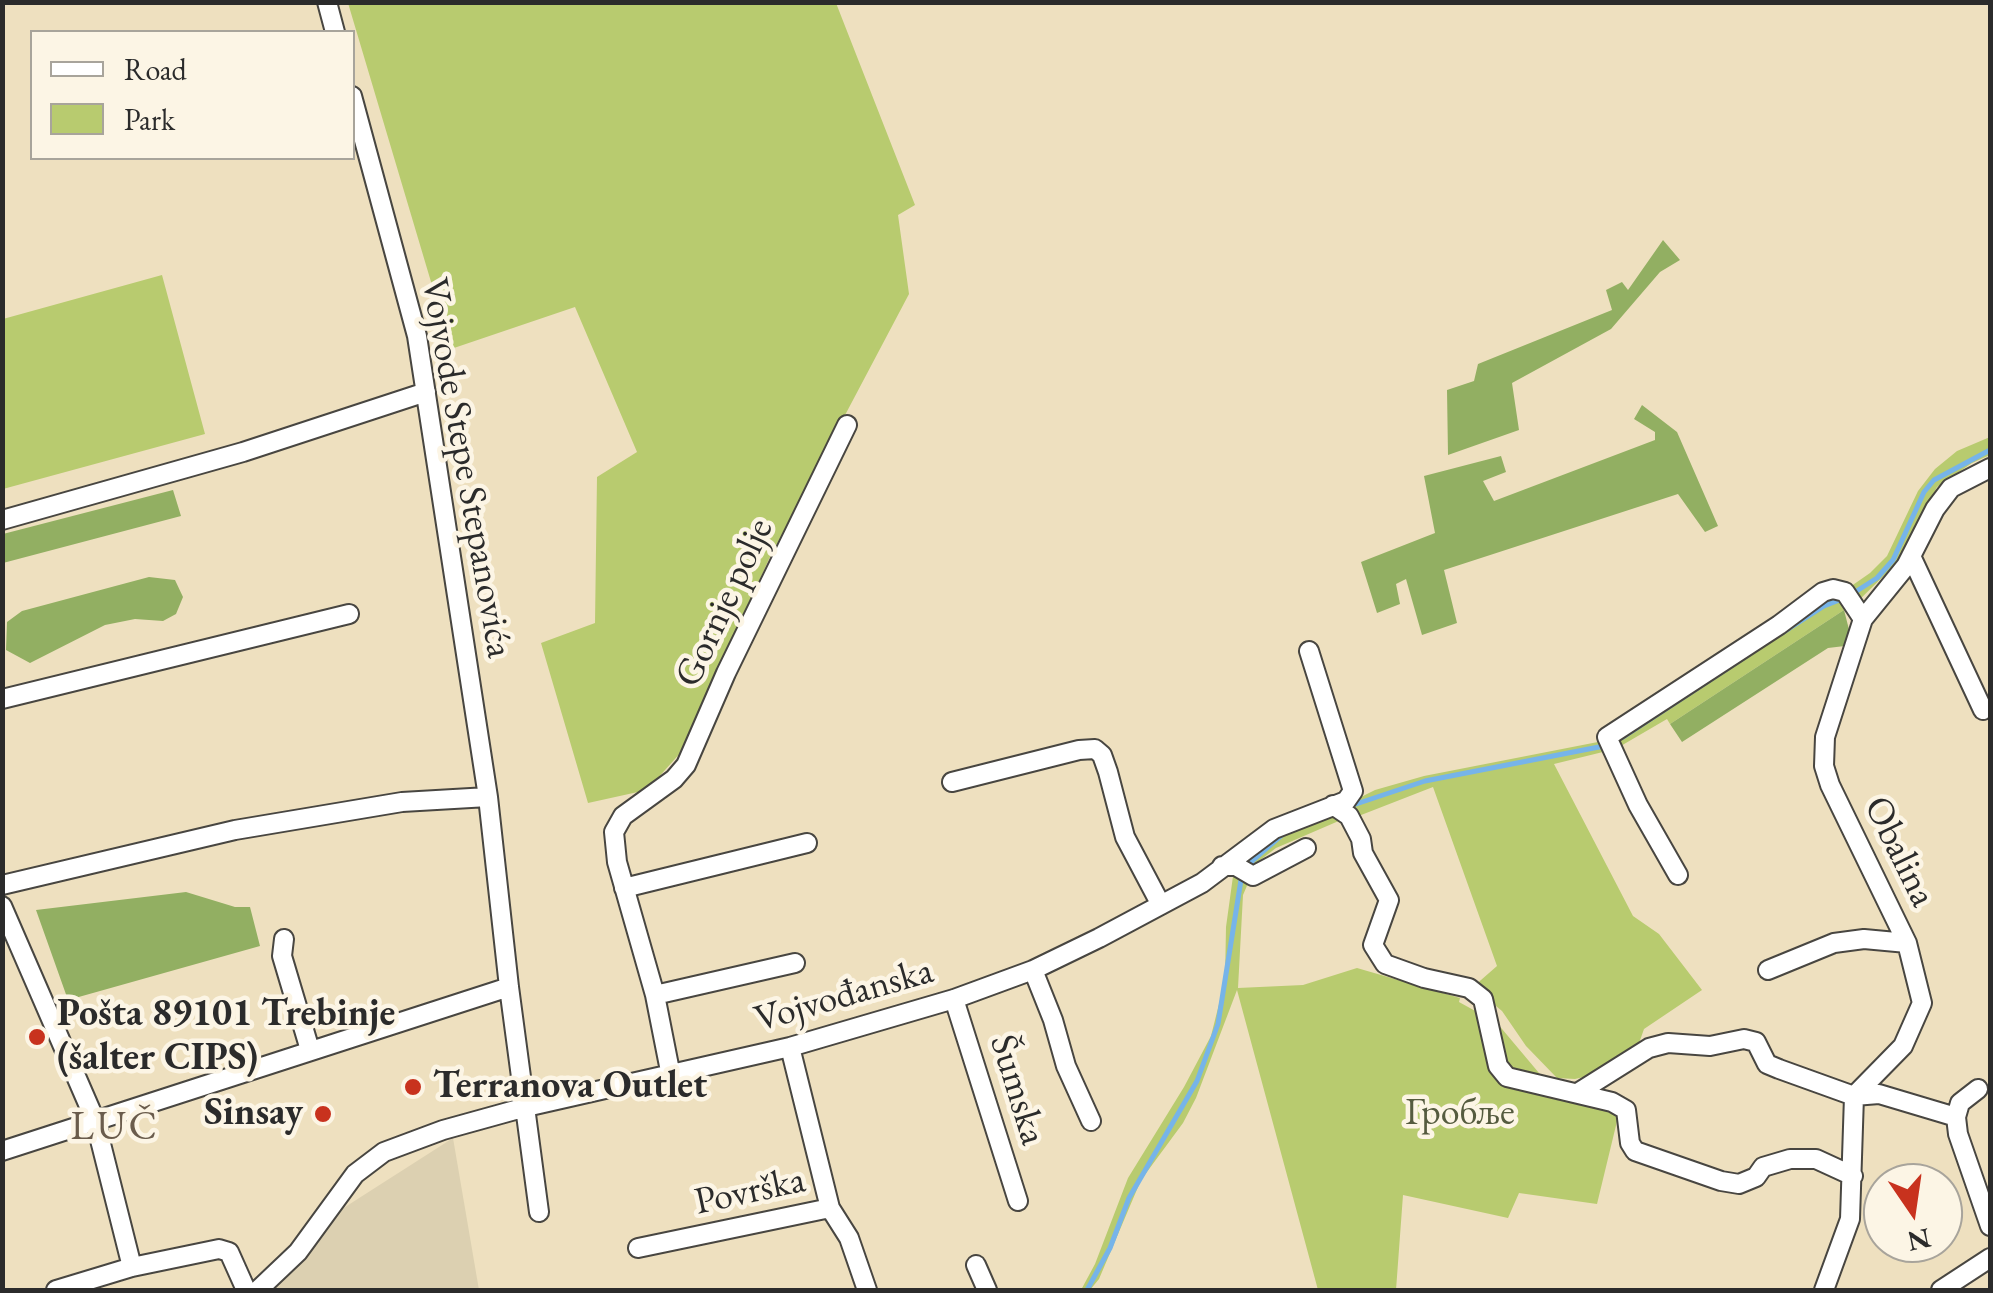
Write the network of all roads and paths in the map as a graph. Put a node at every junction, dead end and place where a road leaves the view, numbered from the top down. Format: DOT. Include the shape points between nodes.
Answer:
graph roads {
  1 [pos="327,2"];
  2 [pos="335,30"];
  3 [pos="355,107"];
  4 [pos="426,392"];
  5 [pos="847,425"];
  6 [pos="1990,468"];
  7 [pos="2,520"];
  8 [pos="1912,556"];
  9 [pos="349,614"];
  10 [pos="1859,614"];
  11 [pos="1309,651"];
  12 [pos="2,699"];
  13 [pos="1983,710"];
  14 [pos="952,782"];
  15 [pos="488,797"];
  16 [pos="1339,809"];
  17 [pos="807,842"];
  18 [pos="1306,848"];
  19 [pos="1229,866"];
  20 [pos="1678,875"];
  21 [pos="2,885"];
  22 [pos="624,888"];
  23 [pos="1161,905"];
  24 [pos="2,906"];
  25 [pos="284,939"];
  26 [pos="1906,943"];
  27 [pos="796,962"];
  28 [pos="1032,970"];
  29 [pos="1768,970"];
  30 [pos="509,987"];
  31 [pos="656,996"];
  32 [pos="954,998"];
  33 [pos="790,1048"];
  34 [pos="310,1050"];
  35 [pos="671,1076"];
  36 [pos="1978,1089"];
  37 [pos="1579,1092"];
  38 [pos="1854,1096"];
  39 [pos="526,1106"];
  40 [pos="1956,1117"];
  41 [pos="95,1120"];
  42 [pos="1091,1122"];
  43 [pos="2,1151"];
  44 [pos="1853,1176"];
  45 [pos="1018,1201"];
  46 [pos="830,1208"];
  47 [pos="540,1212"];
  48 [pos="1990,1226"];
  49 [pos="638,1248"];
  50 [pos="1990,1258"];
  51 [pos="976,1265"];
  52 [pos="132,1267"];
  53 [pos="56,1290"];
  54 [pos="246,1290"];
  55 [pos="258,1290"];
  56 [pos="866,1290"];
  57 [pos="987,1290"];
  58 [pos="1824,1290"];
  59 [pos="1941,1290"];
  1 -- 2 [label="street"];
  3 -- 4 [label="street, Vojvode Stepe Stepanovića" via="418,336"];
  4 -- 7 [label="street"];
  4 -- 15 [label="street, Vojvode Stepe Stepanovića"];
  5 -- 22 [label="street, Gornje polje" via="686,766 624,816 614,832"];
  6 -- 8 [label="street, Obalina" via="1951,488"];
  8 -- 10 [label="street, Obalina"];
  8 -- 13 [label="street"];
  9 -- 12 [label="street"];
  10 -- 20 [label="street" via="1844,592 1823,592 1610,746"];
  10 -- 26 [label="street, Obalina" via="1824,737 1824,766"];
  11 -- 16 [label="street" via="1353,791"];
  14 -- 23 [label="street" via="1095,750 1108,772 1125,837"];
  15 -- 21 [label="street" via="402,802 235,830"];
  15 -- 30 [label="street, Vojvode Stepe Stepanovića"];
  16 -- 19 [label="street, Vojvođanska" via="1274,828"];
  16 -- 37 [label="street" via="1389,900 1373,946 1385,964 1469,988 1483,999 1498,1066 1507,1077"];
  17 -- 22 [label="street"];
  18 -- 19 [label="street" via="1253,876"];
  19 -- 23 [label="street, Vojvođanska"];
  22 -- 31 [label="street"];
  23 -- 28 [label="street, Vojvođanska"];
  24 -- 41 [label="street"];
  25 -- 34 [label="street" via="282,956"];
  26 -- 29 [label="street" via="1834,942"];
  26 -- 38 [label="street, Obalina" via="1922,1003 1903,1046"];
  27 -- 31 [label="street, Vojvođanska"];
  28 -- 32 [label="street, Vojvođanska"];
  28 -- 42 [label="street"];
  30 -- 34 [label="street"];
  30 -- 39 [label="street, Vojvode Stepe Stepanovića"];
  31 -- 35 [label="street"];
  32 -- 33 [label="street, Vojvođanska"];
  32 -- 45 [label="street, Šumska"];
  33 -- 35 [label="street, Vojvođanska"];
  33 -- 46 [label="street, Površka"];
  34 -- 41 [label="street"];
  35 -- 39 [label="street, Vojvođanska"];
  36 -- 40 [label="street" via="1960,1103"];
  37 -- 38 [label="street" via="1650,1048 1744,1039 1756,1042 1767,1064"];
  37 -- 44 [label="street" via="1626,1110 1634,1151 1720,1182 1739,1184 1790,1159 1816,1159"];
  38 -- 40 [label="street" via="1879,1094"];
  38 -- 44 [label="street"];
  39 -- 47 [label="street, Vojvode Stepe Stepanovića"];
  39 -- 55 [label="street, Vojvođanska" via="384,1152 355,1174 298,1252"];
  40 -- 48 [label="street"];
  41 -- 43 [label="street"];
  41 -- 52 [label="street"];
  44 -- 58 [label="street" via="1850,1219"];
  46 -- 49 [label="street, Površka"];
  46 -- 56 [label="street" via="849,1238"];
  50 -- 59 [label="street"];
  51 -- 57 [label="street"];
  52 -- 53 [label="street"];
  52 -- 54 [label="street" via="219,1248 229,1252"];
}
